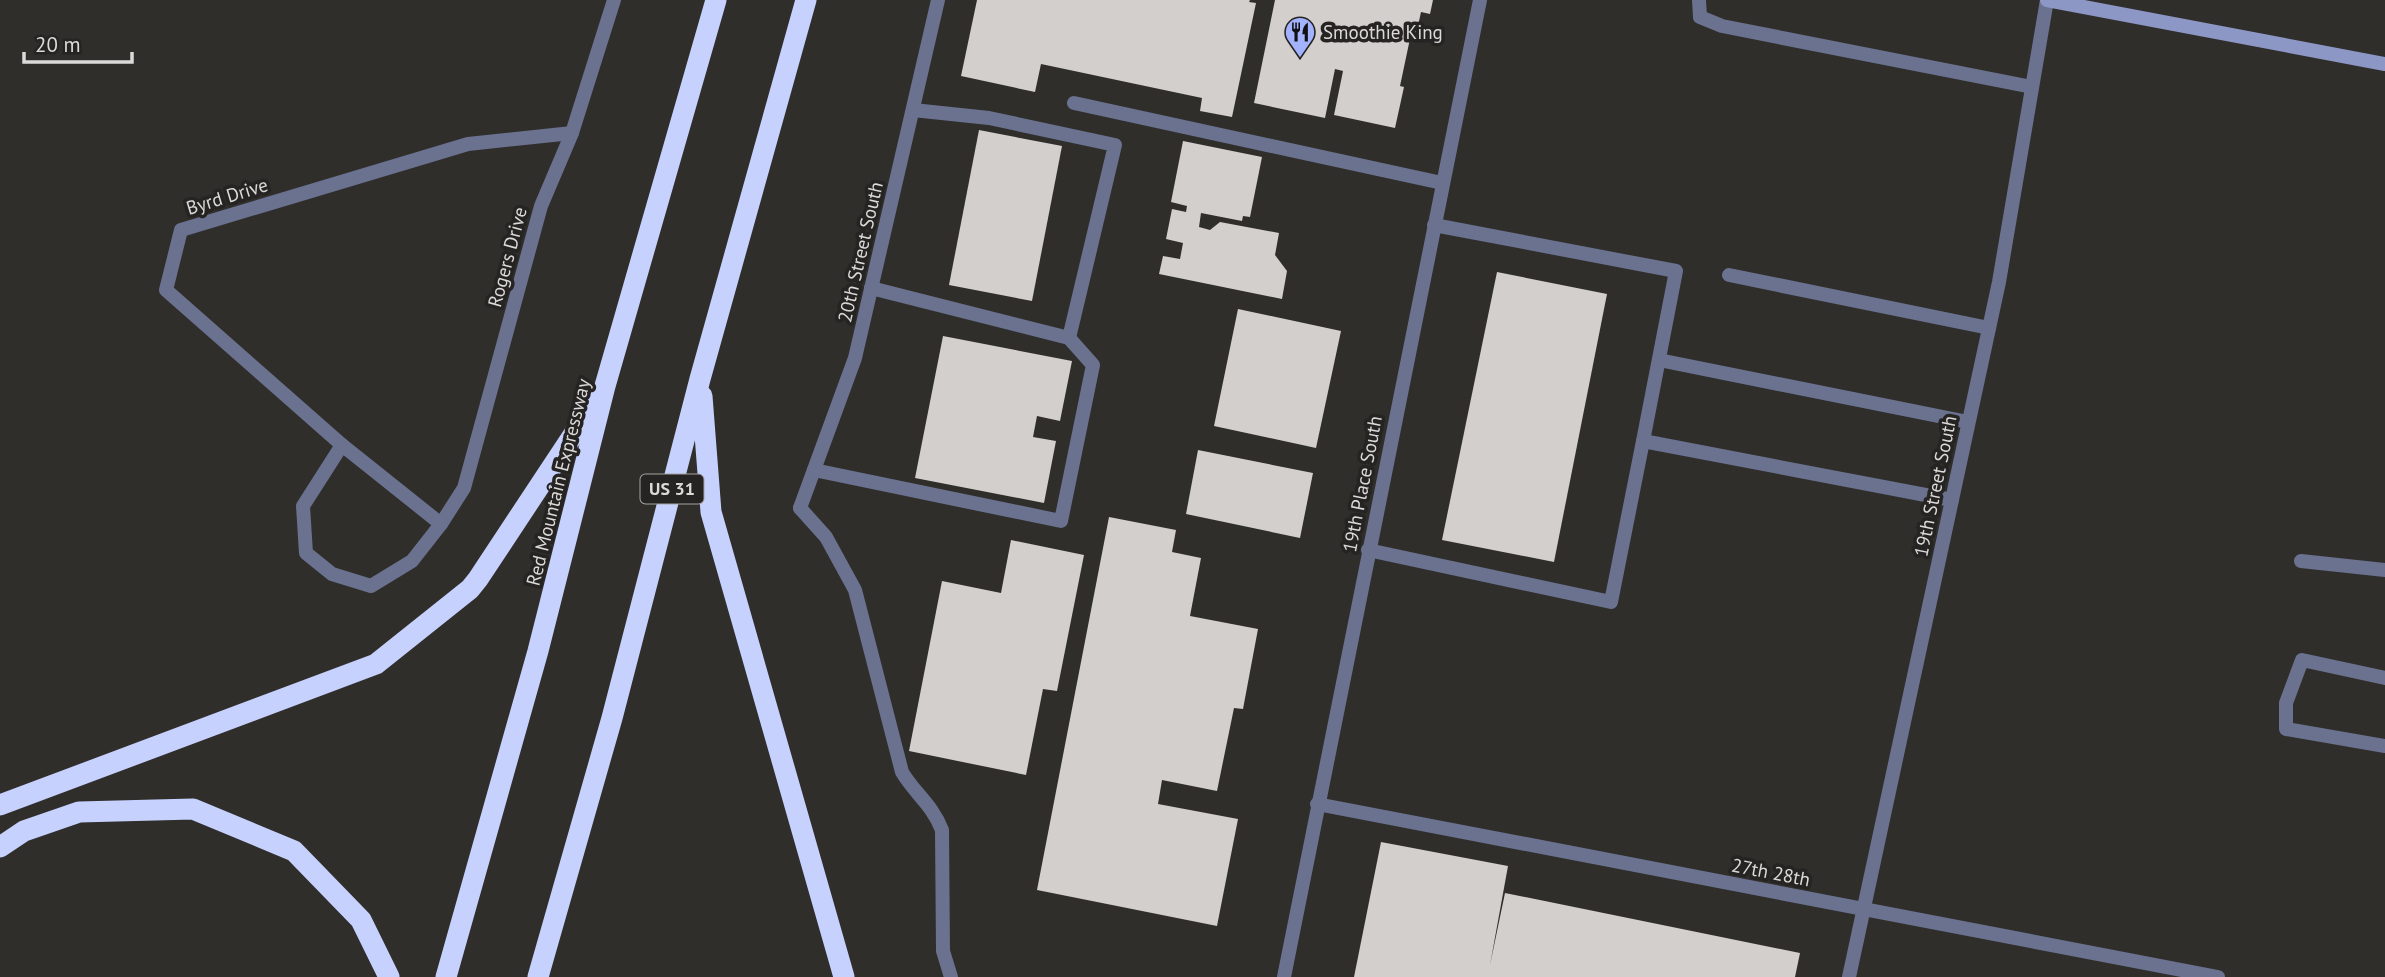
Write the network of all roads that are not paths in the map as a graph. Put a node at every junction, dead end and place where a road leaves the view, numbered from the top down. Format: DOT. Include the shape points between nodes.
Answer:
graph roads {
  1 [pos="614,0"];
  2 [pos="716,0"];
  3 [pos="806,0"];
  4 [pos="938,0"];
  5 [pos="1480,0"];
  6 [pos="1699,0"];
  7 [pos="2047,0"];
  8 [pos="2385,64"];
  9 [pos="2032,87"];
  10 [pos="1074,103"];
  11 [pos="913,110"];
  12 [pos="572,133"];
  13 [pos="1442,183"];
  14 [pos="1434,225"];
  15 [pos="1729,275"];
  16 [pos="871,288"];
  17 [pos="1989,328"];
  18 [pos="1069,338"];
  19 [pos="1658,360"];
  20 [pos="701,379"];
  21 [pos="605,386"];
  22 [pos="1968,422"];
  23 [pos="1643,441"];
  24 [pos="342,445"];
  25 [pos="814,470"];
  26 [pos="1952,500"];
  27 [pos="441,524"];
  28 [pos="1368,550"];
  29 [pos="2301,561"];
  30 [pos="2385,570"];
  31 [pos="2385,678"];
  32 [pos="2385,746"];
  33 [pos="0,804"];
  34 [pos="1317,804"];
  35 [pos="0,847"];
  36 [pos="1862,909"];
  37 [pos="389,977"];
  38 [pos="446,977"];
  39 [pos="538,977"];
  40 [pos="844,977"];
  41 [pos="951,977"];
  42 [pos="1284,977"];
  43 [pos="1849,977"];
  44 [pos="2218,977"];
  1 -- 12 [label="street, Rogers Drive"];
  2 -- 21 [label="highway, Red Mountain Expressway"];
  3 -- 20 [label="highway, US 31"];
  4 -- 11 [label="street, 20th Street South"];
  5 -- 13 [label="street, 19th Place South"];
  6 -- 9 [label="street" via="1700,17 1722,26"];
  7 -- 8 [label="street"];
  7 -- 9 [label="street, 19th Street South"];
  9 -- 17 [label="street, 19th Street South"];
  10 -- 13 [label="street"];
  11 -- 16 [label="street, 20th Street South"];
  11 -- 18 [label="street" via="989,118 1115,145"];
  12 -- 24 [label="street, Byrd Drive" via="468,144 181,230 166,290"];
  12 -- 27 [label="street, Rogers Drive" via="541,206 464,488"];
  13 -- 14 [label="street, 19th Place South"];
  14 -- 19 [label="street" via="1676,271"];
  14 -- 28 [label="street, 19th Place South"];
  15 -- 17 [label="street"];
  16 -- 18 [label="street"];
  16 -- 25 [label="street, 20th Street South" via="855,358"];
  17 -- 22 [label="street, 19th Street South"];
  18 -- 25 [label="street" via="1093,365 1061,521"];
  19 -- 22 [label="street"];
  19 -- 23 [label="street"];
  20 -- 39 [label="highway, US 31"];
  20 -- 40 [label="highway" via="711,512"];
  21 -- 33 [label="highway" via="470,589 376,664"];
  21 -- 38 [label="highway, Red Mountain Expressway" via="538,650"];
  22 -- 26 [label="street, 19th Street South"];
  23 -- 26 [label="street"];
  23 -- 28 [label="street" via="1611,602"];
  24 -- 27 [label="street, Byrd Drive"];
  24 -- 27 [label="street" via="303,506 306,553 323,567 371,586 412,561"];
  25 -- 41 [label="street, 20th Street South" via="800,508 826,537 855,590 902,772 936,815 942,830 943,951"];
  26 -- 36 [label="street, 19th Street South"];
  28 -- 34 [label="street, 19th Place South"];
  29 -- 30 [label="street"];
  31 -- 32 [label="street" via="2302,660 2286,703 2286,730"];
  34 -- 36 [label="street, 27th 28th"];
  34 -- 42 [label="street, 19th Place South"];
  35 -- 37 [label="highway" via="24,831 79,812 193,809 294,851 361,920"];
  36 -- 43 [label="street, 19th Street South"];
  36 -- 44 [label="street, 27th 28th"];
}
